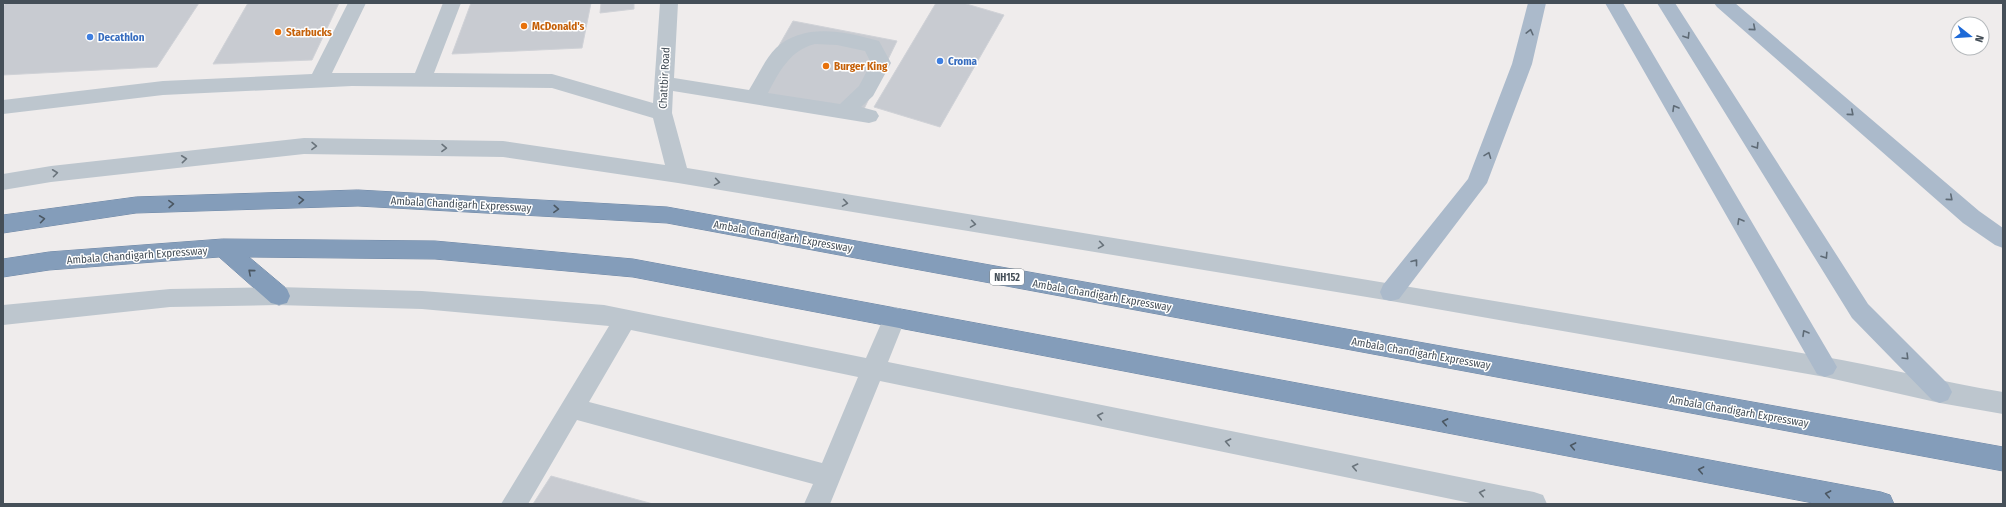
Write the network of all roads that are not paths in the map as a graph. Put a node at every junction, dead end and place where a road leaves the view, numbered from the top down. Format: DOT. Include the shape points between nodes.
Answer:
graph roads {
  1 [pos="357,3"];
  2 [pos="452,3"];
  3 [pos="669,3"];
  4 [pos="1537,3"];
  5 [pos="1614,3"];
  6 [pos="1666,3"];
  7 [pos="1723,3"];
  8 [pos="319,80"];
  9 [pos="422,80"];
  10 [pos="664,82"];
  11 [pos="755,97"];
  12 [pos="3,107"];
  13 [pos="844,112"];
  14 [pos="662,113"];
  15 [pos="869,116"];
  16 [pos="678,175"];
  17 [pos="3,182"];
  18 [pos="3,224"];
  19 [pos="2003,239"];
  20 [pos="223,248"];
  21 [pos="3,268"];
  22 [pos="1391,292"];
  23 [pos="279,296"];
  24 [pos="3,315"];
  25 [pos="896,317"];
  26 [pos="626,319"];
  27 [pos="1825,367"];
  28 [pos="874,370"];
  29 [pos="1940,392"];
  30 [pos="2003,403"];
  31 [pos="572,408"];
  32 [pos="2003,459"];
  33 [pos="828,476"];
  34 [pos="514,504"];
  35 [pos="817,504"];
  36 [pos="1534,504"];
  37 [pos="1880,504"];
  1 -- 8 [label="street"];
  2 -- 9 [label="street"];
  3 -- 10 [label="street, Chattbir Road"];
  22 -- 4 [label="main road, one-way" via="1477,183 1522,64"];
  27 -- 5 [label="main road, one-way"];
  6 -- 29 [label="main road, one-way" via="1860,311"];
  7 -- 19 [label="main road, one-way" via="1971,217"];
  8 -- 9 [label="street"];
  8 -- 12 [label="street" via="163,88"];
  9 -- 14 [label="street" via="552,81"];
  10 -- 11 [label="street"];
  10 -- 14 [label="street, Chattbir Road"];
  11 -- 13 [label="street"];
  11 -- 13 [label="street" via="782,54 803,40 832,36 872,46 881,63 866,91"];
  13 -- 15 [label="street"];
  14 -- 16 [label="street, Chattbir Road"];
  17 -- 16 [label="street, one-way" via="51,174 304,146 503,149"];
  16 -- 22 [label="street, one-way"];
  18 -- 32 [label="highway, Ambala Chandigarh Expressway / NH152, one-way" via="136,206 358,198 667,215"];
  20 -- 21 [label="highway, Ambala Chandigarh Expressway" via="49,261"];
  23 -- 20 [label="highway, one-way"];
  20 -- 25 [label="highway, Ambala Chandigarh Expressway" via="435,250 633,268"];
  22 -- 27 [label="street"];
  23 -- 24 [label="street" via="170,298"];
  23 -- 26 [label="street" via="422,300"];
  25 -- 28 [label="street"];
  37 -- 25 [label="highway, Ambala Chandigarh Expressway, one-way"];
  26 -- 28 [label="street"];
  26 -- 31 [label="street"];
  27 -- 29 [label="street"];
  28 -- 33 [label="street"];
  36 -- 28 [label="street, one-way"];
  29 -- 30 [label="street"];
  31 -- 33 [label="street"];
  31 -- 34 [label="street"];
  33 -- 35 [label="street"];
}
